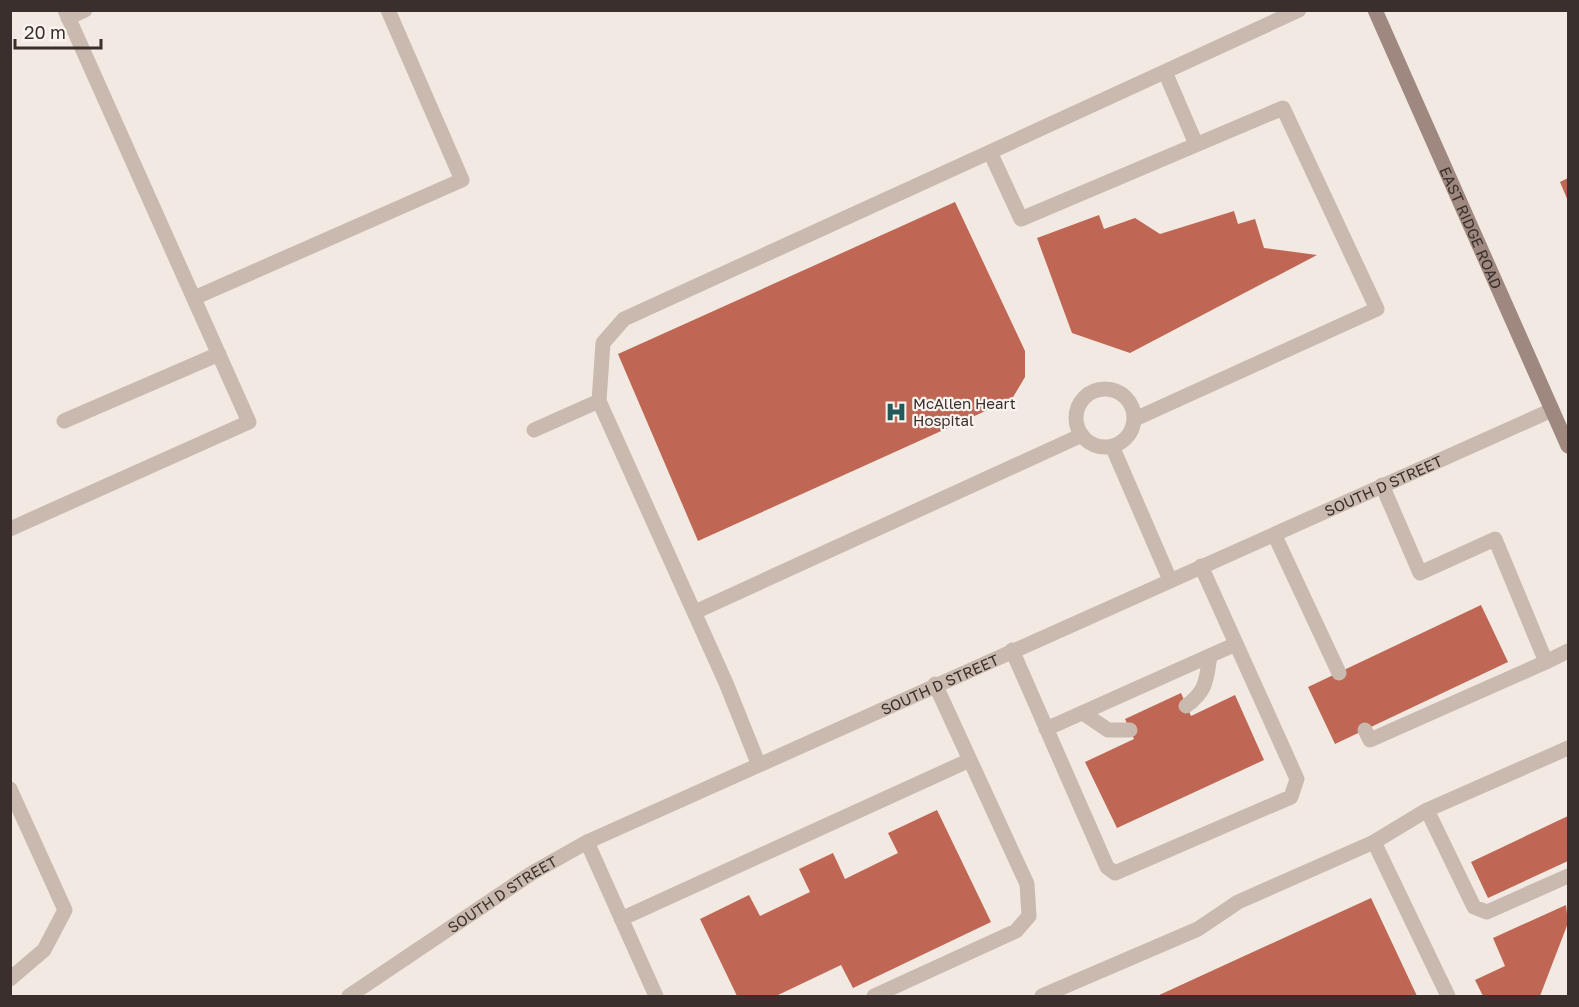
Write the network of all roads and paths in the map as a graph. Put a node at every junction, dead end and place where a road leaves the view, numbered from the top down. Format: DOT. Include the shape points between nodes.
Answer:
graph roads {
  1 [pos="85,10"];
  2 [pos="388,10"];
  3 [pos="1299,10"];
  4 [pos="1375,10"];
  5 [pos="67,14"];
  6 [pos="1165,72"];
  7 [pos="1196,144"];
  8 [pos="990,152"];
  9 [pos="194,298"];
  10 [pos="219,354"];
  11 [pos="599,401"];
  12 [pos="1552,410"];
  13 [pos="1135,419"];
  14 [pos="64,421"];
  15 [pos="534,430"];
  16 [pos="1082,435"];
  17 [pos="1112,446"];
  18 [pos="1569,446"];
  19 [pos="1382,485"];
  20 [pos="10,529"];
  21 [pos="1275,536"];
  22 [pos="1201,566"];
  23 [pos="1170,580"];
  24 [pos="694,612"];
  25 [pos="1236,644"];
  26 [pos="1012,650"];
  27 [pos="1569,651"];
  28 [pos="1210,656"];
  29 [pos="1546,662"];
  30 [pos="1339,673"];
  31 [pos="935,684"];
  32 [pos="1186,706"];
  33 [pos="1083,713"];
  34 [pos="1046,729"];
  35 [pos="1130,730"];
  36 [pos="1365,730"];
  37 [pos="1569,748"];
  38 [pos="970,760"];
  39 [pos="758,764"];
  40 [pos="10,789"];
  41 [pos="1427,810"];
  42 [pos="587,842"];
  43 [pos="1374,842"];
  44 [pos="1569,876"];
  45 [pos="621,919"];
  46 [pos="10,979"];
  47 [pos="349,996"];
  48 [pos="656,996"];
  49 [pos="874,996"];
  50 [pos="1042,996"];
  51 [pos="1448,996"];
  1 -- 5 [label="street"];
  2 -- 9 [label="street" via="462,180"];
  3 -- 6 [label="street"];
  4 -- 12 [label="main road, EAST RIDGE ROAD"];
  5 -- 9 [label="street"];
  6 -- 7 [label="street"];
  6 -- 8 [label="street"];
  7 -- 8 [label="street" via="1021,219"];
  7 -- 13 [label="street" via="1283,108 1377,309"];
  8 -- 11 [label="street" via="624,319 603,343"];
  9 -- 10 [label="street"];
  10 -- 14 [label="street"];
  10 -- 20 [label="street" via="249,422"];
  11 -- 15 [label="street"];
  11 -- 24 [label="street"];
  12 -- 18 [label="main road, EAST RIDGE ROAD"];
  12 -- 19 [label="street, SOUTH D STREET"];
  13 -- 16 [label="street" via="1134,409 1123,394 1096,390 1088,393 1077,408"];
  13 -- 17 [label="street" via="1129,436"];
  16 -- 17 [label="street" via="1096,446"];
  16 -- 24 [label="street"];
  17 -- 23 [label="street"];
  19 -- 21 [label="street, SOUTH D STREET"];
  19 -- 29 [label="street" via="1420,573 1495,539"];
  21 -- 22 [label="street, SOUTH D STREET"];
  21 -- 30 [label="street"];
  22 -- 23 [label="street, SOUTH D STREET"];
  22 -- 25 [label="street"];
  23 -- 26 [label="street, SOUTH D STREET"];
  24 -- 39 [label="street"];
  25 -- 28 [label="street"];
  25 -- 34 [label="street" via="1297,779 1291,797 1115,873 1107,867"];
  26 -- 31 [label="street, SOUTH D STREET"];
  26 -- 34 [label="street"];
  27 -- 29 [label="street"];
  28 -- 32 [label="street" via="1206,684 1199,697"];
  28 -- 33 [label="street"];
  29 -- 36 [label="street" via="1370,740"];
  31 -- 38 [label="street"];
  31 -- 39 [label="street, SOUTH D STREET"];
  33 -- 34 [label="street"];
  33 -- 35 [label="street" via="1108,730"];
  37 -- 41 [label="street"];
  38 -- 45 [label="street"];
  38 -- 49 [label="street" via="1027,884 1029,916 1016,931"];
  39 -- 42 [label="street, SOUTH D STREET"];
  40 -- 46 [label="street" via="65,910 44,950"];
  41 -- 43 [label="street"];
  41 -- 44 [label="street" via="1474,907 1487,912"];
  42 -- 45 [label="street"];
  42 -- 47 [label="street, SOUTH D STREET" via="532,873"];
  43 -- 50 [label="street" via="1238,902 1198,928"];
  43 -- 51 [label="street"];
  45 -- 48 [label="street"];
}
